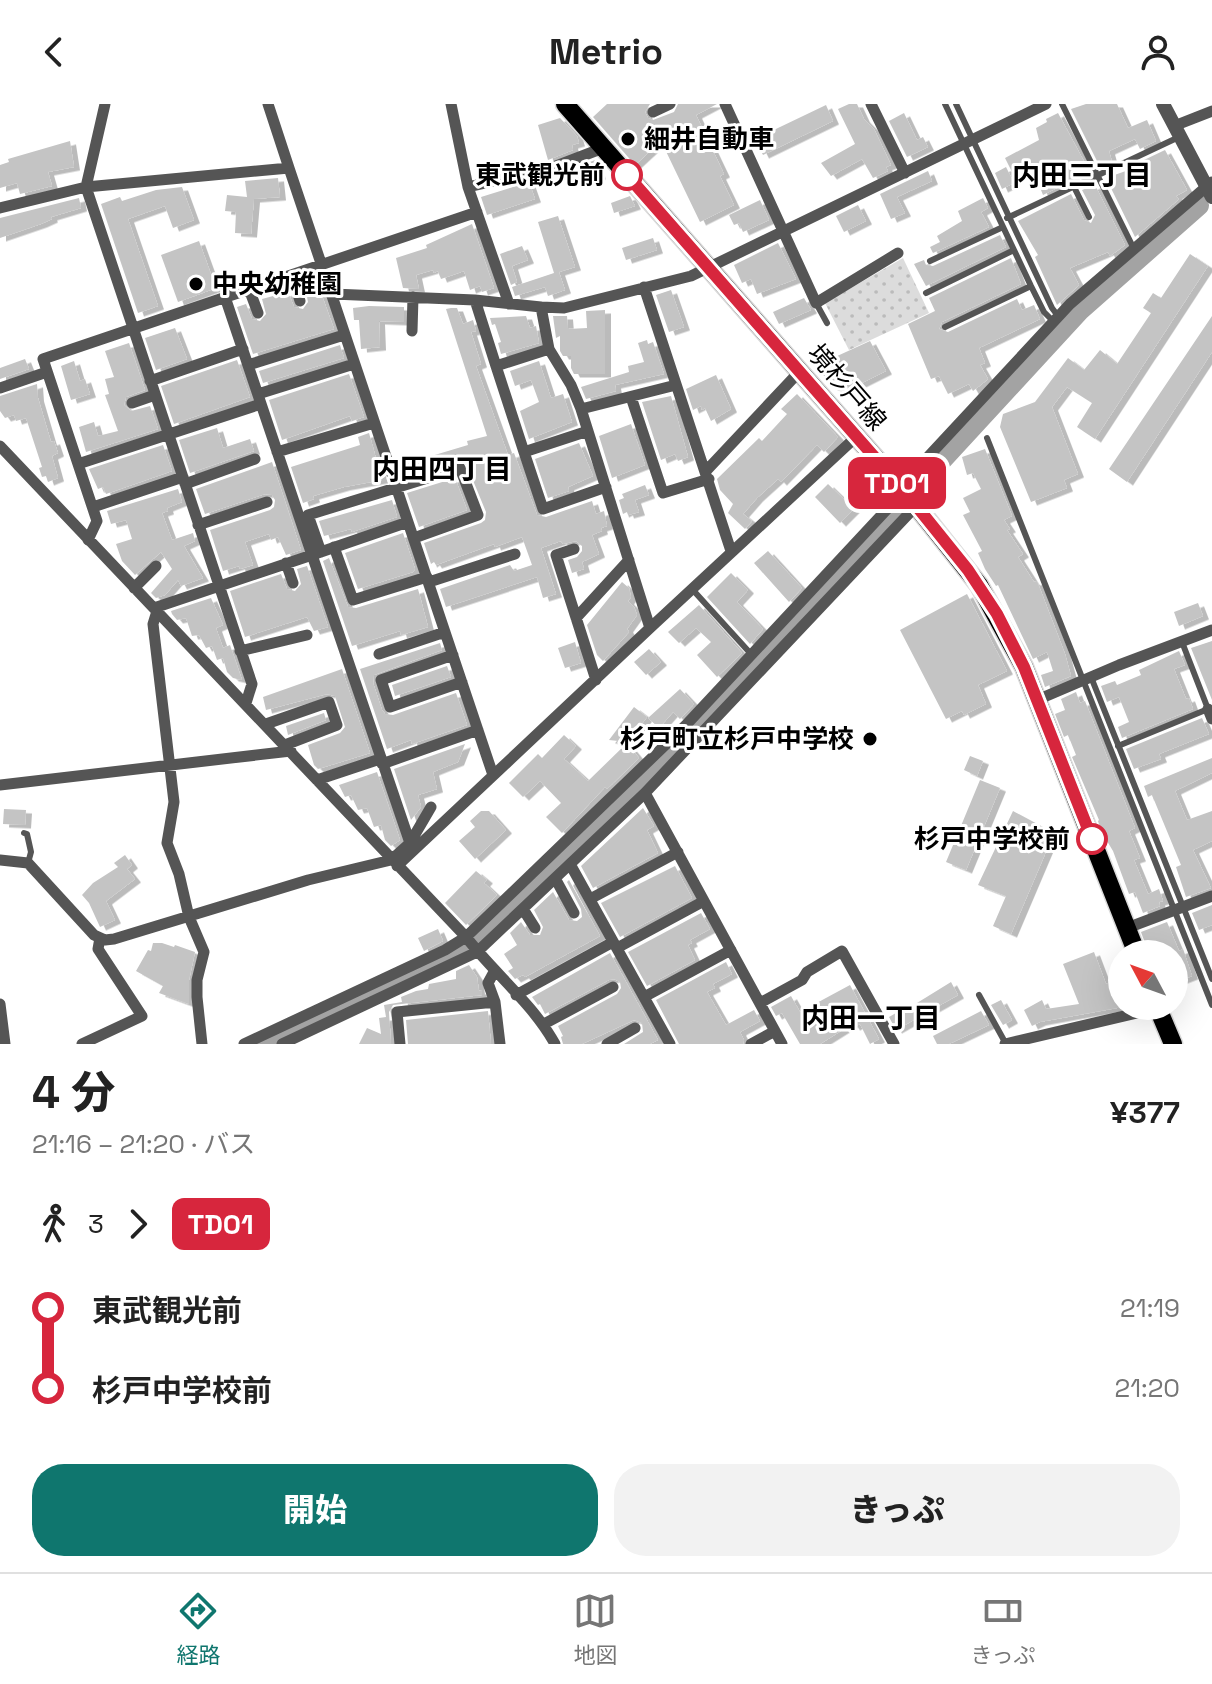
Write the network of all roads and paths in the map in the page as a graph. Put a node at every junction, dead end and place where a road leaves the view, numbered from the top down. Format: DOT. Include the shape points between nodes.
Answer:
graph roads {
  1 [pos="105,104"];
  2 [pos="268,104"];
  3 [pos="451,104"];
  4 [pos="565,104"];
  5 [pos="670,104"];
  6 [pos="725,104"];
  7 [pos="871,104"];
  8 [pos="945,104"];
  9 [pos="956,104"];
  10 [pos="1046,104"];
  11 [pos="1062,104"];
  12 [pos="1163,104"];
  13 [pos="1212,111"];
  14 [pos="653,112"];
  15 [pos="1177,132"];
  16 [pos="968,143"];
  17 [pos="603,148"];
  18 [pos="289,168"];
  19 [pos="905,173"];
  20 [pos="1097,176"];
  21 [pos="86,187"];
  22 [pos="468,187"];
  23 [pos="1074,187"];
  24 [pos="1210,188"];
  25 [pos="0,208"];
  26 [pos="477,212"];
  27 [pos="1089,217"];
  28 [pos="1009,218"];
  29 [pos="1001,224"];
  30 [pos="784,231"];
  31 [pos="1134,249"];
  32 [pos="898,253"];
  33 [pos="1026,253"];
  34 [pos="1015,254"];
  35 [pos="930,261"];
  36 [pos="324,265"];
  37 [pos="709,268"];
  38 [pos="292,275"];
  39 [pos="1031,286"];
  40 [pos="644,287"];
  41 [pos="249,289"];
  42 [pos="926,293"];
  43 [pos="333,294"];
  44 [pos="225,297"];
  45 [pos="413,297"];
  46 [pos="475,300"];
  47 [pos="300,301"];
  48 [pos="816,303"];
  49 [pos="509,304"];
  50 [pos="541,307"];
  51 [pos="258,313"];
  52 [pos="1056,318"];
  53 [pos="827,323"];
  54 [pos="945,327"];
  55 [pos="133,329"];
  56 [pos="412,331"];
  57 [pos="344,335"];
  58 [pos="243,349"];
  59 [pos="549,349"];
  60 [pos="354,364"];
  61 [pos="248,365"];
  62 [pos="496,366"];
  63 [pos="47,372"];
  64 [pos="799,372"];
  65 [pos="150,381"];
  66 [pos="676,385"];
  67 [pos="0,388"];
  68 [pos="155,395"];
  69 [pos="631,397"];
  70 [pos="260,399"];
  71 [pos="132,403"];
  72 [pos="581,409"];
  73 [pos="374,423"];
  74 [pos="588,431"];
  75 [pos="168,434"];
  76 [pos="856,437"];
  77 [pos="987,438"];
  78 [pos="0,446"];
  79 [pos="277,452"];
  80 [pos="524,452"];
  81 [pos="255,459"];
  82 [pos="78,464"];
  83 [pos="707,475"];
  84 [pos="184,481"];
  85 [pos="606,487"];
  86 [pos="397,488"];
  87 [pos="908,495"];
  88 [pos="267,502"];
  89 [pos="93,507"];
  90 [pos="408,522"];
  91 [pos="198,525"];
  92 [pos="414,538"];
  93 [pos="88,540"];
  94 [pos="334,547"];
  95 [pos="574,549"];
  96 [pos="731,551"];
  97 [pos="316,553"];
  98 [pos="515,554"];
  99 [pos="629,560"];
  100 [pos="286,563"];
  101 [pos="156,566"];
  102 [pos="428,580"];
  103 [pos="293,583"];
  104 [pos="218,585"];
  105 [pos="134,588"];
  106 [pos="691,589"];
  107 [pos="155,610"];
  108 [pos="576,618"];
  109 [pos="650,628"];
  110 [pos="1212,630"];
  111 [pos="445,632"];
  112 [pos="307,635"];
  113 [pos="1182,642"];
  114 [pos="240,651"];
  115 [pos="379,654"];
  116 [pos="751,654"];
  117 [pos="453,655"];
  118 [pos="1087,678"];
  119 [pos="596,680"];
  120 [pos="462,682"];
  121 [pos="1037,700"];
  122 [pos="246,703"];
  123 [pos="1210,714"];
  124 [pos="266,724"];
  125 [pos="478,730"];
  126 [pos="1118,746"];
  127 [pos="288,748"];
  128 [pos="381,761"];
  129 [pos="170,765"];
  130 [pos="493,775"];
  131 [pos="317,780"];
  132 [pos="0,785"];
  133 [pos="645,793"];
  134 [pos="431,807"];
  135 [pos="24,833"];
  136 [pos="410,843"];
  137 [pos="678,852"];
  138 [pos="0,860"];
  139 [pos="28,863"];
  140 [pos="394,863"];
  141 [pos="570,864"];
  142 [pos="555,878"];
  143 [pos="1212,896"];
  144 [pos="590,899"];
  145 [pos="704,901"];
  146 [pos="523,909"];
  147 [pos="1177,910"];
  148 [pos="574,913"];
  149 [pos="189,917"];
  150 [pos="535,928"];
  151 [pos="1127,928"];
  152 [pos="466,937"];
  153 [pos="100,938"];
  154 [pos="1132,940"];
  155 [pos="615,945"];
  156 [pos="731,950"];
  157 [pos="477,952"];
  158 [pos="494,972"];
  159 [pos="1212,979"];
  160 [pos="613,987"];
  161 [pos="395,992"];
  162 [pos="516,995"];
  163 [pos="979,995"];
  164 [pos="644,997"];
  165 [pos="495,1002"];
  166 [pos="760,1003"];
  167 [pos="0,1004"];
  168 [pos="1212,1005"];
  169 [pos="397,1012"];
  170 [pos="1108,1019"];
  171 [pos="1163,1020"];
  172 [pos="544,1024"];
  173 [pos="635,1028"];
  174 [pos="775,1031"];
  175 [pos="300,1040"];
  176 [pos="668,1043"];
  177 [pos="5,1044"];
  178 [pos="82,1044"];
  179 [pos="202,1044"];
  180 [pos="244,1044"];
  181 [pos="282,1044"];
  182 [pos="400,1044"];
  183 [pos="500,1044"];
  184 [pos="555,1044"];
  185 [pos="607,1044"];
  186 [pos="751,1044"];
  187 [pos="782,1044"];
  188 [pos="894,1044"];
  189 [pos="1005,1044"];
  190 [pos="1173,1044"];
  1 -- 21 [label="street"];
  2 -- 18 [label="street"];
  3 -- 22 [label="street"];
  4 -- 17 [label="main road, 境杉戸線"];
  5 -- 14 [label="street"];
  6 -- 30 [label="street"];
  7 -- 19 [label="street"];
  8 -- 16 [label="lane"];
  9 -- 16 [label="lane"];
  10 -- 16 [label="street"];
  11 -- 20 [label="lane"];
  12 -- 15 [label="street"];
  13 -- 15 [label="street"];
  15 -- 20 [label="lane"];
  15 -- 24 [label="street"];
  16 -- 19 [label="street"];
  16 -- 28 [label="lane"];
  16 -- 29 [label="lane"];
  17 -- 22 [label="street" via="551,168"];
  17 -- 37 [label="main road, 境杉戸線"];
  18 -- 21 [label="street"];
  18 -- 36 [label="street"];
  19 -- 30 [label="street"];
  20 -- 23 [label="lane"];
  20 -- 31 [label="lane"];
  21 -- 25 [label="street"];
  21 -- 55 [label="street"];
  22 -- 26 [label="street"];
  23 -- 27 [label="lane"];
  23 -- 28 [label="lane"];
  24 -- 31 [label="street"];
  26 -- 36 [label="street"];
  26 -- 49 [label="street"];
  28 -- 29 [label="lane"];
  28 -- 33 [label="lane"];
  29 -- 34 [label="lane"];
  29 -- 35 [label="lane"];
  30 -- 37 [label="street"];
  30 -- 48 [label="street"];
  31 -- 52 [label="street"];
  32 -- 48 [label="street"];
  33 -- 34 [label="lane"];
  33 -- 52 [label="lane"];
  34 -- 39 [label="lane"];
  34 -- 42 [label="lane"];
  36 -- 38 [label="street"];
  36 -- 43 [label="street"];
  37 -- 40 [label="street"];
  37 -- 64 [label="main road, 境杉戸線"];
  38 -- 41 [label="street"];
  38 -- 47 [label="street"];
  39 -- 52 [label="lane" via="1044,312"];
  39 -- 54 [label="lane"];
  40 -- 50 [label="street" via="564,308"];
  40 -- 66 [label="street"];
  41 -- 44 [label="street"];
  41 -- 51 [label="street"];
  43 -- 45 [label="street"];
  43 -- 57 [label="street"];
  44 -- 55 [label="street"];
  44 -- 58 [label="street"];
  45 -- 46 [label="street"];
  45 -- 56 [label="street"];
  46 -- 49 [label="street"];
  46 -- 62 [label="street"];
  48 -- 53 [label="lane"];
  49 -- 50 [label="street"];
  50 -- 59 [label="street"];
  52 -- 87 [label="street"];
  55 -- 63 [label="street" via="43,359"];
  55 -- 65 [label="street"];
  57 -- 60 [label="street"];
  57 -- 61 [label="street"];
  58 -- 61 [label="street"];
  58 -- 65 [label="street"];
  59 -- 62 [label="street"];
  59 -- 72 [label="street"];
  60 -- 70 [label="street"];
  60 -- 73 [label="street"];
  61 -- 70 [label="street"];
  62 -- 80 [label="street"];
  63 -- 67 [label="street"];
  63 -- 82 [label="street"];
  64 -- 76 [label="main road, 境杉戸線"];
  64 -- 83 [label="street"];
  65 -- 68 [label="street"];
  66 -- 69 [label="street"];
  66 -- 83 [label="street"];
  68 -- 71 [label="street"];
  68 -- 75 [label="street"];
  69 -- 72 [label="street"];
  69 -- 83 [label="street" via="663,493"];
  70 -- 75 [label="street"];
  70 -- 79 [label="street"];
  72 -- 74 [label="street"];
  73 -- 79 [label="street"];
  73 -- 86 [label="street"];
  74 -- 80 [label="street"];
  74 -- 85 [label="street"];
  75 -- 82 [label="street"];
  75 -- 84 [label="street"];
  76 -- 87 [label="main road, 境杉戸線"];
  76 -- 96 [label="street"];
  77 -- 118 [label="lane"];
  78 -- 93 [label="street"];
  79 -- 97 [label="street"];
  80 -- 85 [label="street" via="543,509"];
  81 -- 84 [label="street"];
  82 -- 89 [label="street"];
  83 -- 96 [label="street"];
  84 -- 89 [label="street"];
  84 -- 91 [label="street"];
  85 -- 99 [label="street"];
  86 -- 90 [label="street"];
  86 -- 92 [label="street" via="460,468 478,515"];
  86 -- 97 [label="street" via="308,515"];
  87 -- 116 [label="street"];
  87 -- 121 [label="main road, 境杉戸線" via="991,603"];
  87 -- 133 [label="street"];
  88 -- 91 [label="street"];
  89 -- 93 [label="street" via="97,521"];
  90 -- 92 [label="street"];
  90 -- 94 [label="street"];
  91 -- 104 [label="street"];
  92 -- 102 [label="street"];
  93 -- 105 [label="street"];
  94 -- 97 [label="street"];
  94 -- 102 [label="street" via="353,600"];
  95 -- 108 [label="street" via="556,555"];
  96 -- 106 [label="street"];
  97 -- 100 [label="street"];
  97 -- 128 [label="street"];
  98 -- 102 [label="street"];
  99 -- 108 [label="street"];
  99 -- 109 [label="street"];
  100 -- 103 [label="street"];
  100 -- 104 [label="street"];
  101 -- 105 [label="street"];
  102 -- 111 [label="street"];
  104 -- 107 [label="street"];
  104 -- 114 [label="street"];
  105 -- 107 [label="street"];
  106 -- 109 [label="street"];
  106 -- 116 [label="lane"];
  107 -- 122 [label="street"];
  107 -- 129 [label="street"];
  108 -- 119 [label="street"];
  109 -- 119 [label="street"];
  110 -- 113 [label="street"];
  111 -- 115 [label="street"];
  111 -- 117 [label="street"];
  112 -- 114 [label="street"];
  113 -- 118 [label="street"];
  113 -- 123 [label="lane"];
  114 -- 122 [label="street" via="252,684"];
  116 -- 152 [label="street" via="646,767"];
  117 -- 120 [label="street"];
  117 -- 120 [label="street" via="381,680 390,707"];
  118 -- 121 [label="street"];
  118 -- 126 [label="lane"];
  118 -- 147 [label="lane"];
  119 -- 130 [label="street"];
  120 -- 125 [label="street"];
  121 -- 151 [label="main road, 境杉戸線"];
  122 -- 124 [label="street"];
  123 -- 126 [label="lane"];
  124 -- 127 [label="street"];
  124 -- 127 [label="street" via="329,702 337,725"];
  125 -- 128 [label="street"];
  125 -- 130 [label="street"];
  126 -- 147 [label="lane"];
  127 -- 129 [label="street"];
  127 -- 131 [label="street"];
  128 -- 131 [label="street"];
  128 -- 136 [label="street"];
  129 -- 132 [label="street"];
  129 -- 149 [label="street" via="174,802 167,843"];
  130 -- 140 [label="street"];
  131 -- 140 [label="street"];
  133 -- 137 [label="street"];
  133 -- 141 [label="street"];
  134 -- 136 [label="street"];
  135 -- 139 [label="lane" via="31,852"];
  136 -- 140 [label="street"];
  137 -- 144 [label="street"];
  137 -- 145 [label="street"];
  138 -- 139 [label="street"];
  139 -- 153 [label="street"];
  140 -- 149 [label="street" via="308,880"];
  140 -- 152 [label="street"];
  141 -- 142 [label="street"];
  141 -- 144 [label="street"];
  142 -- 146 [label="street"];
  142 -- 148 [label="street"];
  143 -- 147 [label="street"];
  144 -- 155 [label="street"];
  145 -- 155 [label="street"];
  145 -- 156 [label="street"];
  146 -- 150 [label="street"];
  146 -- 157 [label="street"];
  147 -- 151 [label="street"];
  147 -- 159 [label="lane"];
  147 -- 168 [label="lane"];
  149 -- 153 [label="street" via="114,939"];
  149 -- 179 [label="street" via="204,952 197,980"];
  151 -- 154 [label="main road, 境杉戸線"];
  152 -- 157 [label="street"];
  152 -- 180 [label="street"];
  153 -- 178 [label="street" via="98,949 142,1016"];
  155 -- 162 [label="street"];
  155 -- 164 [label="street"];
  156 -- 164 [label="street"];
  156 -- 166 [label="street"];
  157 -- 158 [label="street"];
  157 -- 161 [label="street"];
  158 -- 162 [label="street"];
  158 -- 165 [label="street" via="488,983"];
  160 -- 172 [label="street"];
  161 -- 169 [label="street"];
  161 -- 175 [label="street"];
  162 -- 172 [label="street"];
  163 -- 189 [label="lane"];
  164 -- 176 [label="street"];
  165 -- 169 [label="street"];
  165 -- 183 [label="street"];
  166 -- 174 [label="street"];
  166 -- 188 [label="street" via="842,951"];
  167 -- 177 [label="street"];
  169 -- 182 [label="street"];
  170 -- 189 [label="street"];
  171 -- 190 [label="main road"];
  172 -- 184 [label="street"];
  173 -- 185 [label="street"];
  174 -- 186 [label="street"];
  174 -- 187 [label="street"];
  175 -- 181 [label="street"];
}
